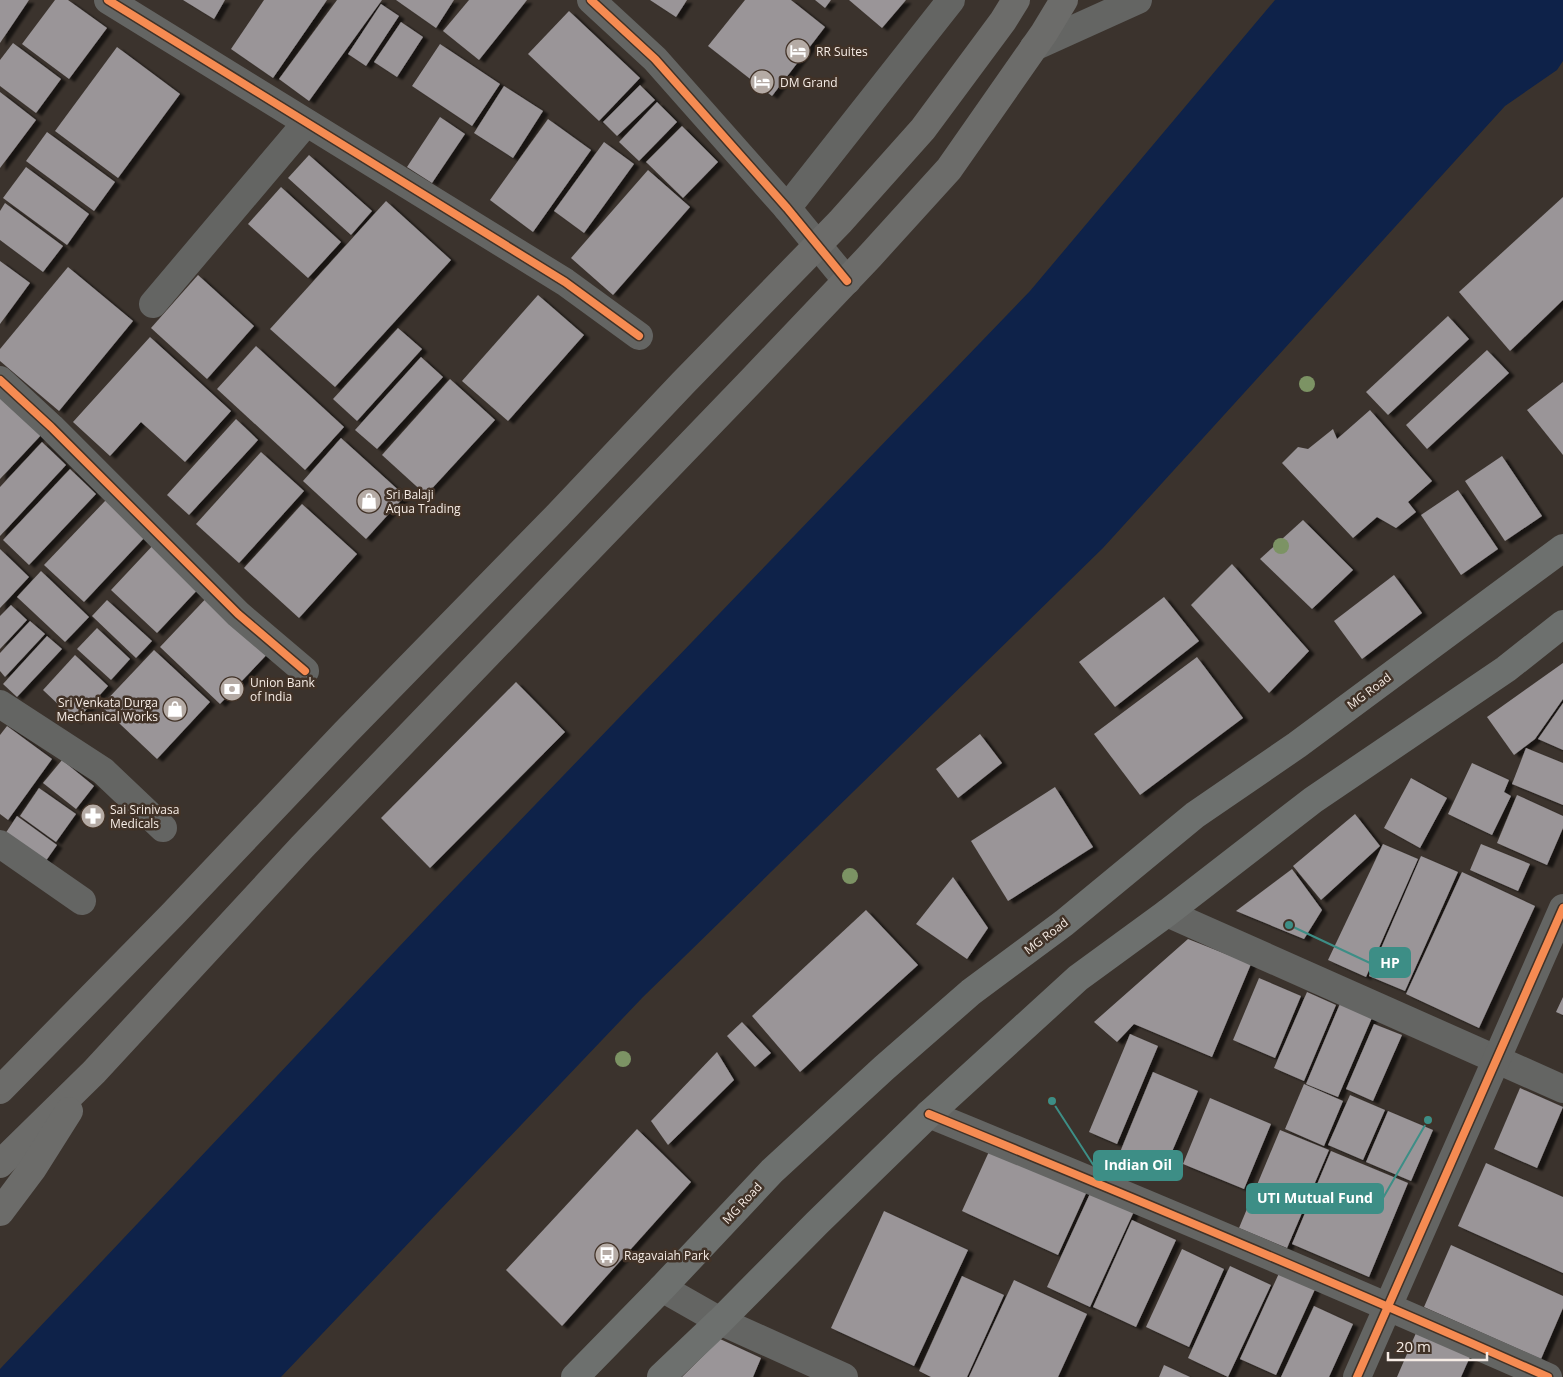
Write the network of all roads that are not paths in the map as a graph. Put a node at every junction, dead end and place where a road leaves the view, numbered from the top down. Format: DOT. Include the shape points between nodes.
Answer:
graph roads {
  1 [pos="108,0"];
  2 [pos="591,0"];
  3 [pos="951,0"];
  4 [pos="1016,0"];
  5 [pos="1064,0"];
  6 [pos="1138,0"];
  7 [pos="1034,47"];
  8 [pos="306,123"];
  9 [pos="787,208"];
  10 [pos="818,244"];
  11 [pos="847,281"];
  12 [pos="154,304"];
  13 [pos="639,336"];
  14 [pos="0,380"];
  15 [pos="1563,548"];
  16 [pos="1563,624"];
  17 [pos="305,671"];
  18 [pos="0,704"];
  19 [pos="163,828"];
  20 [pos="0,844"];
  21 [pos="82,901"];
  22 [pos="1563,908"];
  23 [pos="1167,913"];
  24 [pos="1496,1059"];
  25 [pos="94,1072"];
  26 [pos="1563,1089"];
  27 [pos="0,1090"];
  28 [pos="929,1114"];
  29 [pos="0,1164"];
  30 [pos="0,1212"];
  31 [pos="662,1288"];
  32 [pos="1388,1306"];
  33 [pos="720,1322"];
  34 [pos="575,1377"];
  35 [pos="661,1377"];
  36 [pos="844,1377"];
  37 [pos="1357,1377"];
  38 [pos="1548,1377"];
  1 -- 8 [label="street"];
  2 -- 9 [label="street" via="655,59"];
  3 -- 9 [label="street"];
  4 -- 10 [label="highway" via="924,129"];
  5 -- 7 [label="highway"];
  6 -- 7 [label="street"];
  7 -- 11 [label="highway" via="949,169"];
  8 -- 12 [label="street"];
  8 -- 13 [label="street" via="565,282"];
  9 -- 10 [label="street"];
  10 -- 11 [label="street"];
  10 -- 27 [label="highway"];
  11 -- 25 [label="highway" via="308,840"];
  14 -- 17 [label="street" via="238,614"];
  15 -- 31 [label="main road, MG Road" via="1297,745 1195,815 1064,923 971,992 772,1171"];
  16 -- 23 [label="main road" via="1506,669 1313,800"];
  18 -- 19 [label="street" via="103,771"];
  20 -- 21 [label="street"];
  22 -- 24 [label="street"];
  23 -- 24 [label="street"];
  23 -- 28 [label="main road" via="1078,978"];
  24 -- 26 [label="street"];
  24 -- 32 [label="street"];
  25 -- 29 [label="highway"];
  25 -- 30 [label="highway" via="33,1168"];
  28 -- 32 [label="street"];
  28 -- 33 [label="main road"];
  31 -- 33 [label="street"];
  31 -- 34 [label="main road, MG Road"];
  32 -- 37 [label="street"];
  32 -- 38 [label="street"];
  33 -- 35 [label="main road"];
  33 -- 36 [label="street"];
}
